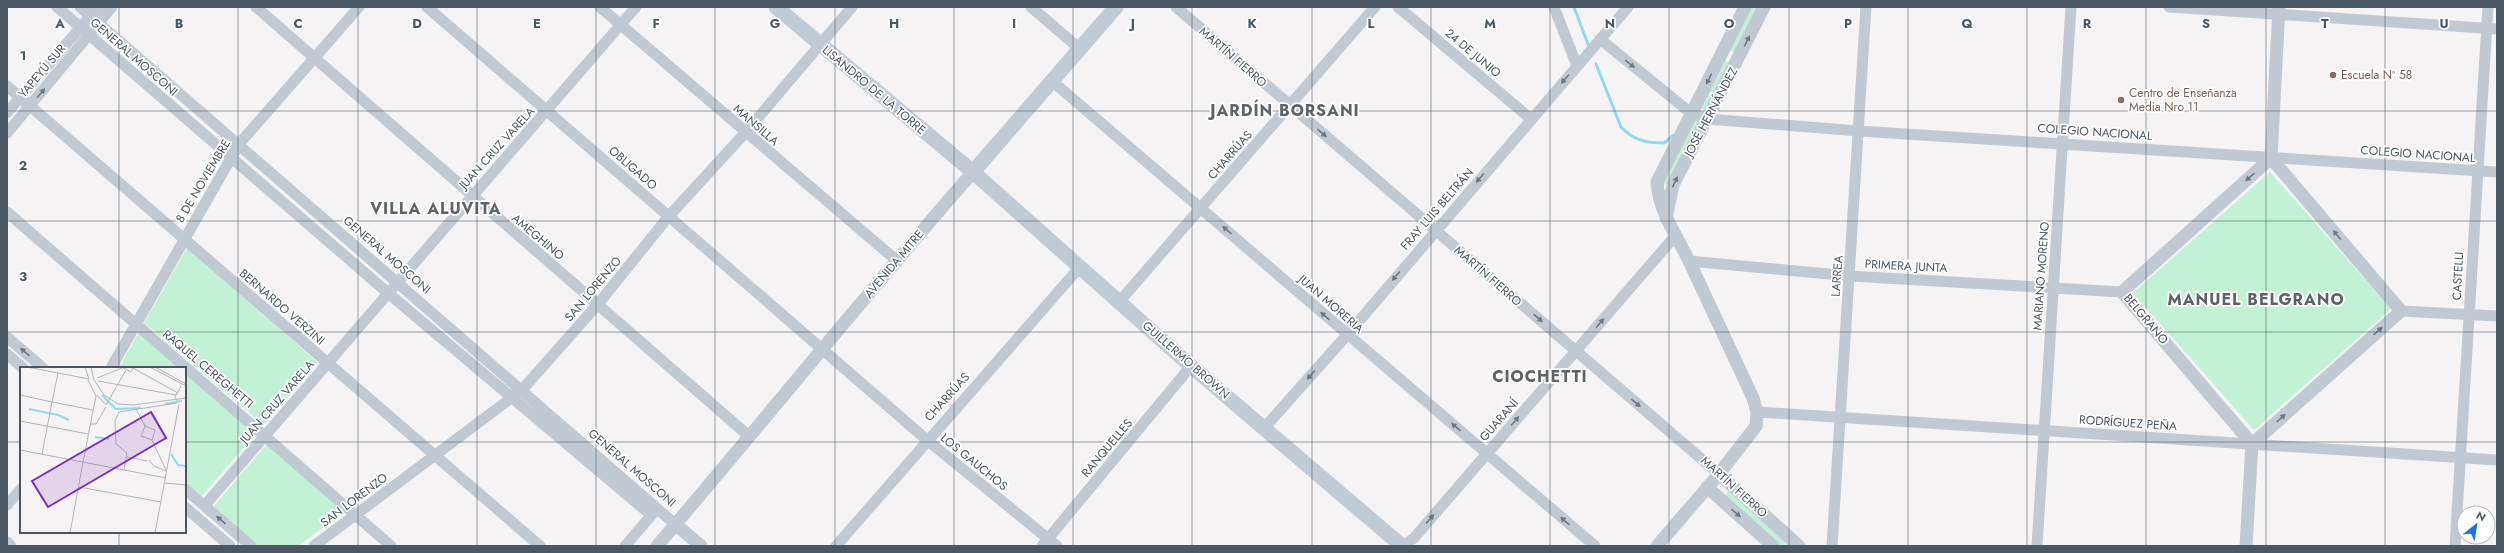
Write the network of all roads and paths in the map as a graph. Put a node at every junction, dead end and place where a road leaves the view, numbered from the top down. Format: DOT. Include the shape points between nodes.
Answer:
graph roads {
  1 [pos="57,7"];
  2 [pos="80,7"];
  3 [pos="112,7"];
  4 [pos="256,7"];
  5 [pos="359,7"];
  6 [pos="427,7"];
  7 [pos="600,7"];
  8 [pos="636,7"];
  9 [pos="776,7"];
  10 [pos="852,7"];
  11 [pos="1031,7"];
  12 [pos="1116,7"];
  13 [pos="1176,7"];
  14 [pos="1375,7"];
  15 [pos="1398,7"];
  16 [pos="1554,7"];
  17 [pos="1628,7"];
  18 [pos="1745,7"];
  19 [pos="1764,7"];
  20 [pos="1866,7"];
  21 [pos="2070,7"];
  22 [pos="2169,7"];
  23 [pos="2488,7"];
  24 [pos="2278,11"];
  25 [pos="96,15"];
  26 [pos="621,25"];
  27 [pos="2491,28"];
  28 [pos="85,31"];
  29 [pos="1600,39"];
  30 [pos="820,45"];
  31 [pos="1080,49"];
  32 [pos="1721,53"];
  33 [pos="315,58"];
  34 [pos="1738,62"];
  35 [pos="1577,66"];
  36 [pos="1052,81"];
  37 [pos="7,86"];
  38 [pos="20,97"];
  39 [pos="1290,106"];
  40 [pos="30,107"];
  41 [pos="548,111"];
  42 [pos="7,113"];
  43 [pos="1692,114"];
  44 [pos="1531,119"];
  45 [pos="1707,119"];
  46 [pos="1859,131"];
  47 [pos="7,133"];
  48 [pos="745,133"];
  49 [pos="2062,143"];
  50 [pos="239,144"];
  51 [pos="230,158"];
  52 [pos="2271,158"];
  53 [pos="2477,171"];
  54 [pos="973,172"];
  55 [pos="2497,172"];
  56 [pos="471,197"];
  57 [pos="1201,208"];
  58 [pos="7,212"];
  59 [pos="669,216"];
  60 [pos="1665,220"];
  61 [pos="1435,230"];
  62 [pos="1676,235"];
  63 [pos="183,240"];
  64 [pos="896,260"];
  65 [pos="1689,261"];
  66 [pos="1079,268"];
  67 [pos="1850,276"];
  68 [pos="398,281"];
  69 [pos="2054,288"];
  70 [pos="2122,292"];
  71 [pos="388,293"];
  72 [pos="1119,302"];
  73 [pos="598,304"];
  74 [pos="2401,311"];
  75 [pos="2469,314"];
  76 [pos="2497,316"];
  77 [pos="136,325"];
  78 [pos="1347,335"];
  79 [pos="7,337"];
  80 [pos="823,348"];
  81 [pos="1576,351"];
  82 [pos="7,354"];
  83 [pos="328,364"];
  84 [pos="1191,366"];
  85 [pos="22,367"];
  86 [pos="43,367"];
  87 [pos="112,367"];
  88 [pos="186,367"];
  89 [pos="186,367"];
  90 [pos="522,390"];
  91 [pos="512,399"];
  92 [pos="1757,412"];
  93 [pos="1840,419"];
  94 [pos="1265,427"];
  95 [pos="2044,431"];
  96 [pos="265,434"];
  97 [pos="750,437"];
  98 [pos="927,440"];
  99 [pos="2252,444"];
  100 [pos="1487,453"];
  101 [pos="434,456"];
  102 [pos="2461,458"];
  103 [pos="2497,460"];
  104 [pos="1719,474"];
  105 [pos="1707,487"];
  106 [pos="20,489"];
  107 [pos="186,490"];
  108 [pos="7,505"];
  109 [pos="205,506"];
  110 [pos="186,508"];
  111 [pos="655,511"];
  112 [pos="355,515"];
  113 [pos="676,524"];
  114 [pos="7,542"];
  115 [pos="1045,542"];
  116 [pos="11,546"];
  117 [pos="230,546"];
  118 [pos="251,546"];
  119 [pos="314,546"];
  120 [pos="391,546"];
  121 [pos="540,546"];
  122 [pos="625,546"];
  123 [pos="657,546"];
  124 [pos="701,546"];
  125 [pos="836,546"];
  126 [pos="1057,546"];
  127 [pos="1402,546"];
  128 [pos="1595,546"];
  129 [pos="1657,546"];
  130 [pos="1773,546"];
  131 [pos="1799,546"];
  132 [pos="1832,546"];
  133 [pos="2037,546"];
  134 [pos="2246,546"];
  135 [pos="2454,546"];
  1 -- 28 [label="street, GENERAL MOSCONI"];
  2 -- 25 [label="street, GENERAL MOSCONI"];
  3 -- 25 [label="street, YAPEYÚ SUR"];
  4 -- 33 [label="street, AMEGHINO"];
  5 -- 33 [label="street, 8 DE NOVIEMBRE"];
  6 -- 41 [label="street, OBLIGADO"];
  7 -- 26 [label="street, MANSILLA"];
  8 -- 26 [label="street, JUAN CRUZ VARELA"];
  9 -- 30 [label="main road, LISANDRO DE LA TORRE"];
  10 -- 30 [label="street, SAN LORENZO"];
  11 -- 31 [label="street"];
  12 -- 31 [label="main road, AVENIDA MITRE"];
  13 -- 39 [label="street, MARTÍN FIERRO"];
  14 -- 39 [label="street, CHARRÚAS"];
  15 -- 44 [label="street, 24 DE JUNIO"];
  16 -- 35 [label="street"];
  17 -- 29 [label="street, FRAY LUIS BELTRÁN"];
  18 -- 32 [label="street, JOSÉ HERNÁNDEZ"];
  34 -- 19 [label="street, JOSÉ HERNÁNDEZ, one-way"];
  20 -- 46 [label="street, LARREA"];
  21 -- 49 [label="street, MARIANO MORENO"];
  22 -- 24 [label="street"];
  23 -- 27 [label="street, CASTELLI"];
  24 -- 27 [label="street"];
  24 -- 52 [label="street"];
  25 -- 28 [label="street, YAPEYÚ SUR"];
  25 -- 50 [label="street, GENERAL MOSCONI"];
  26 -- 41 [label="street, JUAN CRUZ VARELA"];
  26 -- 48 [label="street, MANSILLA"];
  27 -- 53 [label="street, CASTELLI"];
  28 -- 38 [label="street, YAPEYÚ SUR"];
  40 -- 28 [label="street, YAPEYÚ SUR, one-way"];
  28 -- 51 [label="street, GENERAL MOSCONI"];
  29 -- 35 [label="street, FRAY LUIS BELTRÁN"];
  29 -- 43 [label="street, one-way"];
  30 -- 48 [label="street, SAN LORENZO"];
  30 -- 54 [label="main road, LISANDRO DE LA TORRE"];
  31 -- 36 [label="main road, AVENIDA MITRE"];
  32 -- 34 [label="street"];
  32 -- 43 [label="street, JOSÉ HERNÁNDEZ, one-way"];
  33 -- 50 [label="street, 8 DE NOVIEMBRE"];
  33 -- 56 [label="street, AMEGHINO"];
  34 -- 45 [label="street, JOSÉ HERNÁNDEZ"];
  35 -- 44 [label="street, FRAY LUIS BELTRÁN, one-way"];
  36 -- 54 [label="main road, AVENIDA MITRE"];
  36 -- 57 [label="street, JUAN MORERIA"];
  37 -- 38 [label="street, BERNARDO VERZINI"];
  38 -- 40 [label="street, BERNARDO VERZINI"];
  38 -- 42 [label="street, YAPEYÚ SUR"];
  39 -- 57 [label="street, CHARRÚAS"];
  39 -- 61 [label="street, MARTÍN FIERRO, one-way"];
  40 -- 47 [label="street, YAPEYÚ SUR"];
  40 -- 63 [label="street, BERNARDO VERZINI"];
  41 -- 56 [label="street, JUAN CRUZ VARELA"];
  41 -- 59 [label="street, OBLIGADO"];
  43 -- 45 [label="street, COLEGIO NACIONAL"];
  43 -- 60 [label="street, JOSÉ HERNÁNDEZ" via="1658,175 1659,200"];
  44 -- 61 [label="street, FRAY LUIS BELTRÁN, one-way"];
  45 -- 46 [label="street, COLEGIO NACIONAL"];
  60 -- 45 [label="street, JOSÉ HERNÁNDEZ, one-way" via="1673,185"];
  46 -- 49 [label="street, COLEGIO NACIONAL"];
  46 -- 67 [label="street, LARREA"];
  48 -- 59 [label="street, SAN LORENZO"];
  48 -- 64 [label="street, MANSILLA"];
  49 -- 52 [label="street, COLEGIO NACIONAL"];
  49 -- 69 [label="street, MARIANO MORENO"];
  50 -- 51 [label="street, 8 DE NOVIEMBRE"];
  50 -- 68 [label="street, GENERAL MOSCONI"];
  51 -- 63 [label="street, 8 DE NOVIEMBRE"];
  51 -- 71 [label="street, GENERAL MOSCONI"];
  52 -- 53 [label="street, COLEGIO NACIONAL"];
  52 -- 70 [label="street, BELGRANO, one-way"];
  74 -- 52 [label="street, one-way"];
  53 -- 55 [label="street, COLEGIO NACIONAL"];
  53 -- 75 [label="street, CASTELLI"];
  54 -- 64 [label="street, AVENIDA MITRE"];
  54 -- 66 [label="main road, GUILLERMO BROWN"];
  56 -- 68 [label="street, JUAN CRUZ VARELA"];
  56 -- 73 [label="street, AMEGHINO"];
  57 -- 72 [label="street, CHARRÚAS"];
  78 -- 57 [label="street, JUAN MORERIA, one-way"];
  58 -- 77 [label="street, RAQUEL CEREGHETTI"];
  59 -- 73 [label="street, SAN LORENZO"];
  59 -- 80 [label="street, OBLIGADO"];
  60 -- 62 [label="street, JOSÉ HERNÁNDEZ"];
  61 -- 78 [label="street, FRAY LUIS BELTRÁN, one-way"];
  61 -- 81 [label="street, MARTÍN FIERRO, one-way"];
  62 -- 65 [label="street, JOSÉ HERNÁNDEZ"];
  81 -- 62 [label="street, GUARANÍ, one-way"];
  63 -- 77 [label="street, 8 DE NOVIEMBRE"];
  63 -- 83 [label="street, BERNARDO VERZINI"];
  64 -- 80 [label="street, AVENIDA MITRE"];
  65 -- 67 [label="street, PRIMERA JUNTA"];
  65 -- 92 [label="street, JOSÉ HERNÁNDEZ" via="1753,398"];
  66 -- 72 [label="main road, GUILLERMO BROWN"];
  66 -- 98 [label="street, CHARRÚAS"];
  67 -- 69 [label="street, PRIMERA JUNTA"];
  67 -- 93 [label="street, LARREA"];
  68 -- 71 [label="street, JUAN CRUZ VARELA"];
  68 -- 90 [label="street, GENERAL MOSCONI"];
  69 -- 70 [label="street, PRIMERA JUNTA"];
  69 -- 95 [label="street, MARIANO MORENO"];
  70 -- 99 [label="street, BELGRANO"];
  71 -- 83 [label="street, JUAN CRUZ VARELA"];
  71 -- 91 [label="street, GENERAL MOSCONI"];
  72 -- 84 [label="main road, GUILLERMO BROWN"];
  73 -- 90 [label="street, SAN LORENZO"];
  73 -- 97 [label="street, AMEGHINO"];
  74 -- 75 [label="street"];
  99 -- 74 [label="street, one-way"];
  75 -- 76 [label="street"];
  75 -- 102 [label="street, CASTELLI"];
  77 -- 87 [label="street, 8 DE NOVIEMBRE"];
  77 -- 88 [label="street, RAQUEL CEREGHETTI"];
  78 -- 94 [label="street, FRAY LUIS BELTRÁN, one-way"];
  100 -- 78 [label="street, JUAN MORERIA, one-way"];
  86 -- 79 [label="street, one-way"];
  80 -- 97 [label="street, AVENIDA MITRE"];
  80 -- 98 [label="street, LOS GAUCHOS"];
  100 -- 81 [label="street, GUARANÍ, one-way"];
  81 -- 104 [label="street, MARTÍN FIERRO, one-way"];
  82 -- 85 [label="street"];
  83 -- 96 [label="street, JUAN CRUZ VARELA"];
  83 -- 101 [label="street, BERNARDO VERZINI"];
  84 -- 94 [label="main road, GUILLERMO BROWN"];
  84 -- 115 [label="street, RANQUELLES"];
  89 -- 96 [label="street, RAQUEL CEREGHETTI"];
  90 -- 91 [label="street, SAN LORENZO"];
  90 -- 111 [label="street, GENERAL MOSCONI"];
  91 -- 101 [label="street, SAN LORENZO"];
  91 -- 111 [label="street, GENERAL MOSCONI"];
  92 -- 93 [label="street, RODRÍGUEZ PEÑA"];
  92 -- 104 [label="street" via="1756,426"];
  93 -- 95 [label="street, RODRÍGUEZ PEÑA"];
  93 -- 132 [label="street, LARREA"];
  94 -- 127 [label="main road, GUILLERMO BROWN"];
  95 -- 99 [label="street, RODRÍGUEZ PEÑA"];
  95 -- 133 [label="street, MARIANO MORENO"];
  96 -- 109 [label="street, JUAN CRUZ VARELA"];
  96 -- 112 [label="street, RAQUEL CEREGHETTI"];
  97 -- 113 [label="street, AVENIDA MITRE"];
  98 -- 115 [label="street, LOS GAUCHOS"];
  98 -- 125 [label="street, CHARRÚAS"];
  99 -- 102 [label="street, RODRÍGUEZ PEÑA"];
  99 -- 134 [label="street"];
  127 -- 100 [label="street, GUARANÍ, one-way" via="1414,538"];
  128 -- 100 [label="street, JUAN MORERIA, one-way"];
  101 -- 112 [label="street, SAN LORENZO"];
  101 -- 121 [label="street, BERNARDO VERZINI"];
  102 -- 103 [label="street, RODRÍGUEZ PEÑA"];
  102 -- 135 [label="street, CASTELLI"];
  104 -- 105 [label="street"];
  104 -- 131 [label="street, MARTÍN FIERRO"];
  105 -- 129 [label="street"];
  105 -- 130 [label="street, MARTÍN FIERRO, one-way"];
  106 -- 108 [label="street"];
  107 -- 109 [label="street"];
  118 -- 109 [label="street, one-way"];
  110 -- 117 [label="street"];
  111 -- 113 [label="street, GENERAL MOSCONI"];
  111 -- 122 [label="street"];
  112 -- 119 [label="street, SAN LORENZO"];
  112 -- 120 [label="street, RAQUEL CEREGHETTI"];
  113 -- 123 [label="street, AVENIDA MITRE"];
  113 -- 124 [label="street"];
  114 -- 116 [label="street"];
  115 -- 126 [label="street, LOS GAUCHOS"];
}
